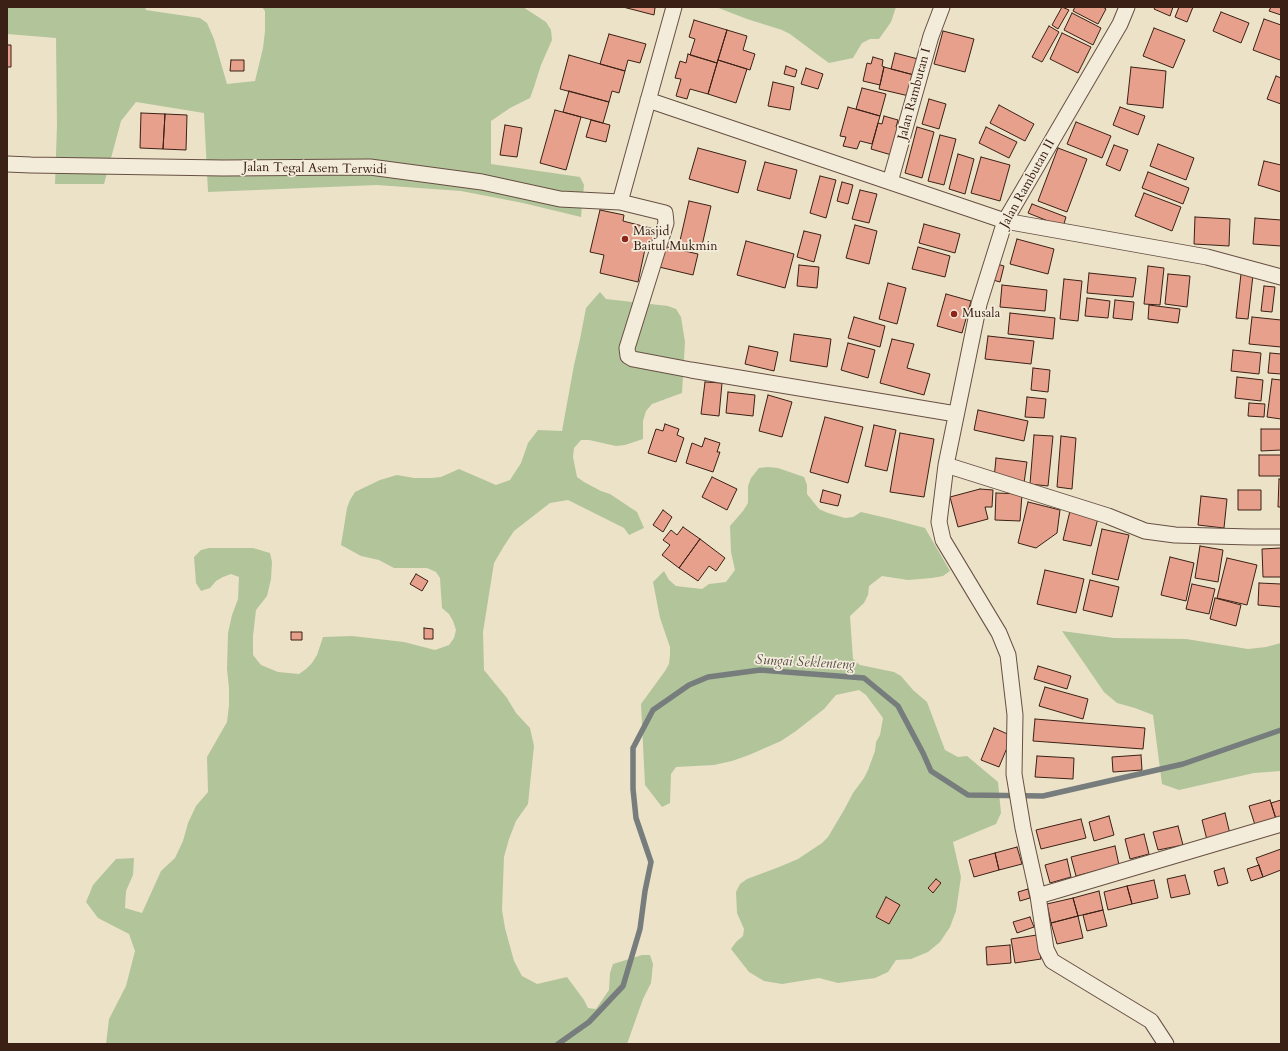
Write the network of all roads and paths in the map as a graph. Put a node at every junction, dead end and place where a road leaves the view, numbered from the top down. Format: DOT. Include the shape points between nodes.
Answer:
graph roads {
  1 [pos="674,7"];
  2 [pos="942,7"];
  3 [pos="1127,7"];
  4 [pos="648,100"];
  5 [pos="7,164"];
  6 [pos="890,182"];
  7 [pos="620,202"];
  8 [pos="1005,221"];
  9 [pos="1281,276"];
  10 [pos="956,414"];
  11 [pos="946,465"];
  12 [pos="1281,537"];
  13 [pos="1281,824"];
  14 [pos="1038,896"];
  15 [pos="1166,1044"];
  1 -- 4 [label="street"];
  2 -- 6 [label="street, Jalan Rambutan I" via="931,36"];
  3 -- 8 [label="street, Jalan Rambutan II" via="1120,24"];
  4 -- 6 [label="street"];
  4 -- 7 [label="street"];
  5 -- 7 [label="street, Jalan Tegal Asem Terwidi" via="224,168 370,167 482,182 560,199"];
  6 -- 8 [label="street"];
  7 -- 10 [label="street, Jalan Tegal Asem Terwidi" via="665,212 666,218 627,348 628,356 691,370"];
  8 -- 9 [label="street" via="1207,257"];
  8 -- 10 [label="street, Jalan Rambutan II" via="979,304"];
  10 -- 11 [label="street, Jalan Rambutan II"];
  11 -- 12 [label="street" via="1108,516 1145,531 1175,535"];
  11 -- 14 [label="street, Jalan Rambutan II" via="939,522 943,540 999,633 1008,655 1015,715 1014,774 1022,828"];
  13 -- 14 [label="street"];
  14 -- 15 [label="street" via="1046,948 1052,961 1151,1021"];
}
